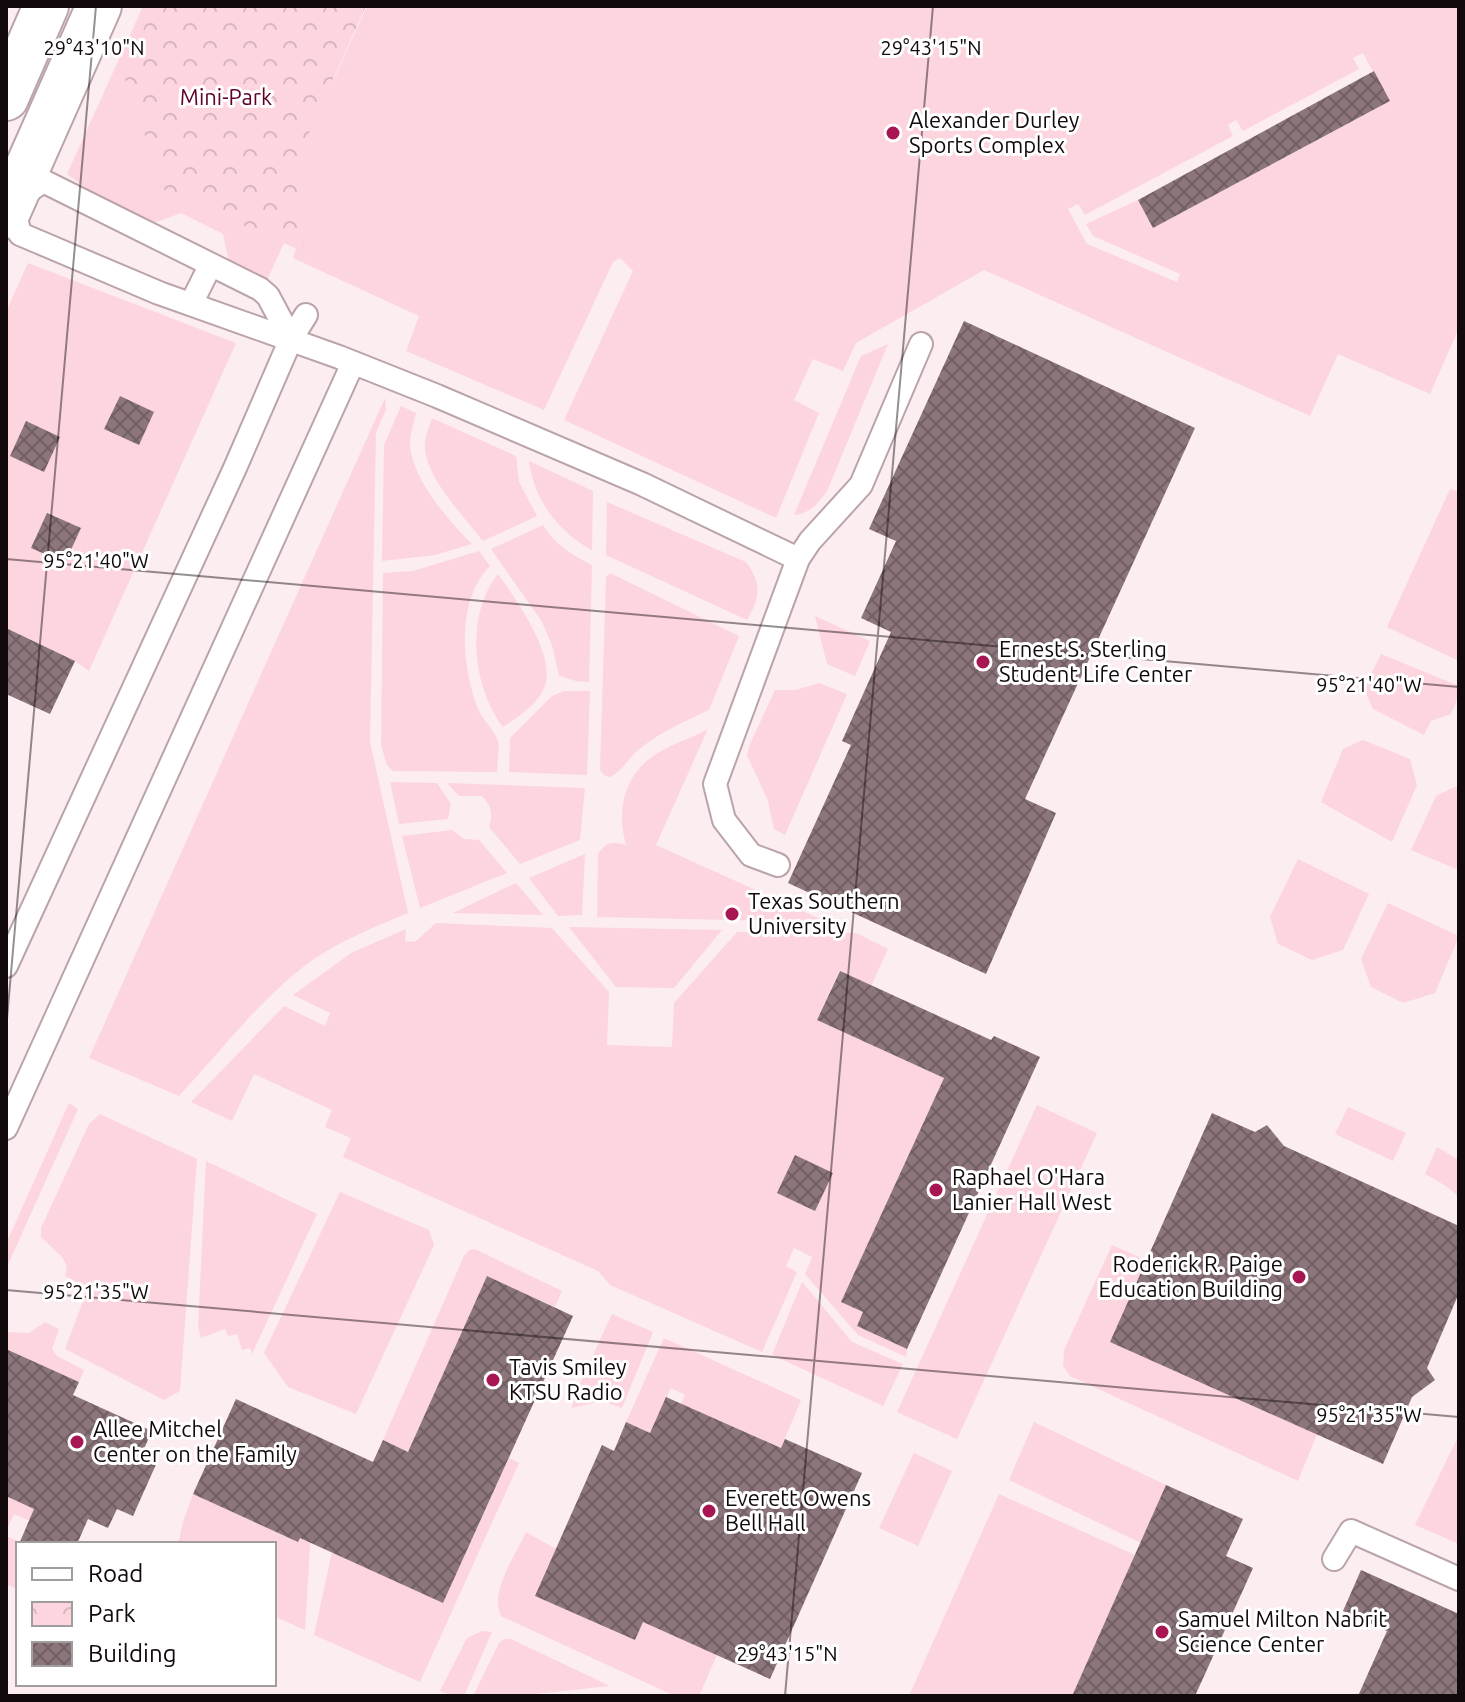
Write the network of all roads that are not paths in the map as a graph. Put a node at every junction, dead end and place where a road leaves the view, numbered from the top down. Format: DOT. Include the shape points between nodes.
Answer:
graph roads {
  1 [pos="46,6"];
  2 [pos="99,6"];
  3 [pos="6,98"];
  4 [pos="8,206"];
  5 [pos="210,266"];
  6 [pos="191,304"];
  7 [pos="306,315"];
  8 [pos="291,339"];
  9 [pos="921,344"];
  10 [pos="353,363"];
  11 [pos="798,559"];
  12 [pos="778,865"];
  13 [pos="6,966"];
  14 [pos="6,1128"];
  15 [pos="1334,1559"];
  16 [pos="1459,1579"];
  1 -- 3 [label="main road"];
  2 -- 4 [label="main road"];
  4 -- 5 [label="lane" via="43,181"];
  4 -- 6 [label="lane" via="20,234"];
  5 -- 6 [label="lane"];
  5 -- 8 [label="lane" via="268,296"];
  6 -- 8 [label="lane"];
  7 -- 8 [label="lane"];
  8 -- 10 [label="lane"];
  8 -- 13 [label="lane"];
  9 -- 11 [label="lane" via="861,485"];
  10 -- 11 [label="lane" via="628,478"];
  10 -- 14 [label="lane"];
  11 -- 12 [label="lane" via="715,784 724,820 751,855"];
  15 -- 16 [label="lane" via="1351,1531"];
}
